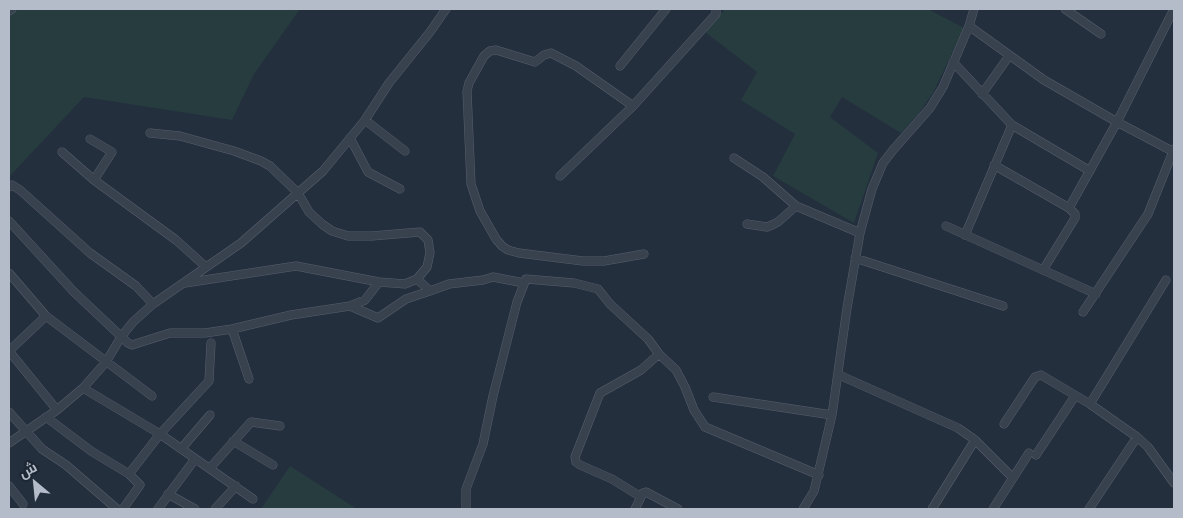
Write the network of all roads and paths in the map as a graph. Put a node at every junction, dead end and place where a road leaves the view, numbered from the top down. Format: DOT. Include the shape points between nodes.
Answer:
graph roads {
  1 [pos="12,9"];
  2 [pos="446,9"];
  3 [pos="666,9"];
  4 [pos="716,9"];
  5 [pos="974,9"];
  6 [pos="1065,9"];
  7 [pos="1174,9"];
  8 [pos="9,12"];
  9 [pos="969,26"];
  10 [pos="1102,34"];
  11 [pos="1009,56"];
  12 [pos="953,62"];
  13 [pos="620,66"];
  14 [pos="982,94"];
  15 [pos="633,106"];
  16 [pos="365,120"];
  17 [pos="1118,122"];
  18 [pos="1012,125"];
  19 [pos="150,133"];
  20 [pos="350,138"];
  21 [pos="90,139"];
  22 [pos="1173,149"];
  23 [pos="405,151"];
  24 [pos="62,152"];
  25 [pos="734,158"];
  26 [pos="994,165"];
  27 [pos="1090,170"];
  28 [pos="560,176"];
  29 [pos="94,180"];
  30 [pos="9,187"];
  31 [pos="400,189"];
  32 [pos="298,193"];
  33 [pos="796,206"];
  34 [pos="1069,208"];
  35 [pos="9,221"];
  36 [pos="747,224"];
  37 [pos="946,226"];
  38 [pos="860,232"];
  39 [pos="965,235"];
  40 [pos="644,254"];
  41 [pos="856,258"];
  42 [pos="206,267"];
  43 [pos="1043,270"];
  44 [pos="9,273"];
  45 [pos="417,279"];
  46 [pos="1166,280"];
  47 [pos="379,282"];
  48 [pos="182,284"];
  49 [pos="524,284"];
  50 [pos="430,291"];
  51 [pos="1096,294"];
  52 [pos="153,304"];
  53 [pos="350,306"];
  54 [pos="1003,306"];
  55 [pos="1083,312"];
  56 [pos="46,316"];
  57 [pos="232,329"];
  58 [pos="121,337"];
  59 [pos="211,342"];
  60 [pos="9,351"];
  61 [pos="659,354"];
  62 [pos="106,362"];
  63 [pos="839,375"];
  64 [pos="248,379"];
  65 [pos="83,388"];
  66 [pos="152,396"];
  67 [pos="1075,396"];
  68 [pos="713,397"];
  69 [pos="1090,404"];
  70 [pos="58,410"];
  71 [pos="9,412"];
  72 [pos="210,415"];
  73 [pos="832,415"];
  74 [pos="46,417"];
  75 [pos="1004,424"];
  76 [pos="280,426"];
  77 [pos="25,431"];
  78 [pos="160,434"];
  79 [pos="1137,437"];
  80 [pos="975,440"];
  81 [pos="233,441"];
  82 [pos="9,443"];
  83 [pos="181,449"];
  84 [pos="195,459"];
  85 [pos="273,465"];
  86 [pos="210,468"];
  87 [pos="129,474"];
  88 [pos="819,475"];
  89 [pos="1013,478"];
  90 [pos="1174,483"];
  91 [pos="9,486"];
  92 [pos="236,486"];
  93 [pos="168,494"];
  94 [pos="641,497"];
  95 [pos="253,499"];
  96 [pos="23,504"];
  97 [pos="806,506"];
  98 [pos="117,509"];
  99 [pos="123,509"];
  100 [pos="158,509"];
  101 [pos="195,509"];
  102 [pos="216,509"];
  103 [pos="466,509"];
  104 [pos="635,509"];
  105 [pos="678,509"];
  106 [pos="815,509"];
  107 [pos="932,509"];
  108 [pos="993,509"];
  109 [pos="1089,509"];
  1 -- 8 [label="street"];
  2 -- 16 [label="street"];
  3 -- 13 [label="street"];
  4 -- 15 [label="street" via="716,14"];
  5 -- 9 [label="street"];
  6 -- 10 [label="street"];
  7 -- 17 [label="street"];
  9 -- 11 [label="street"];
  9 -- 12 [label="street"];
  11 -- 14 [label="street"];
  11 -- 17 [label="street"];
  12 -- 14 [label="street"];
  12 -- 38 [label="street" via="930,108 883,164"];
  14 -- 18 [label="street"];
  15 -- 28 [label="street"];
  15 -- 40 [label="street" via="576,66 550,53 535,62 490,51 484,56 467,91 472,184 480,211 502,246 518,253 583,261"];
  16 -- 20 [label="street"];
  16 -- 23 [label="street"];
  17 -- 22 [label="street"];
  17 -- 27 [label="street"];
  18 -- 26 [label="street"];
  18 -- 27 [label="street"];
  19 -- 32 [label="street" via="180,136 261,161"];
  20 -- 31 [label="street" via="368,172"];
  20 -- 32 [label="street" via="323,171"];
  21 -- 29 [label="street" via="112,152"];
  22 -- 51 [label="street" via="1148,214"];
  24 -- 29 [label="street"];
  25 -- 33 [label="street" via="763,177"];
  26 -- 34 [label="street"];
  26 -- 39 [label="street"];
  27 -- 34 [label="street"];
  29 -- 42 [label="street" via="176,240"];
  30 -- 52 [label="street" via="12,185 20,190 90,253 136,286"];
  32 -- 42 [label="street" via="241,243"];
  32 -- 45 [label="street" via="309,212 332,231 348,236 420,232 428,240 430,253 427,267"];
  33 -- 36 [label="street" via="772,225"];
  33 -- 38 [label="street"];
  34 -- 43 [label="street" via="1075,218"];
  35 -- 58 [label="street" via="74,292"];
  37 -- 39 [label="street"];
  38 -- 41 [label="street"];
  39 -- 43 [label="street"];
  41 -- 54 [label="street"];
  41 -- 63 [label="street"];
  42 -- 48 [label="street"];
  43 -- 51 [label="street"];
  44 -- 56 [label="street"];
  45 -- 47 [label="street" via="405,284"];
  45 -- 50 [label="street"];
  46 -- 69 [label="street"];
  47 -- 48 [label="street" via="296,266"];
  47 -- 53 [label="street" via="364,300"];
  48 -- 52 [label="street"];
  49 -- 50 [label="street" via="493,277 449,284"];
  49 -- 61 [label="street" via="528,278 598,289"];
  49 -- 103 [label="street" via="483,444 466,489"];
  50 -- 53 [label="street" via="406,299 378,318"];
  51 -- 55 [label="street"];
  52 -- 58 [label="street"];
  53 -- 57 [label="street"];
  56 -- 60 [label="street"];
  56 -- 62 [label="street"];
  57 -- 58 [label="street" via="170,333 132,345"];
  57 -- 64 [label="street"];
  58 -- 62 [label="street"];
  59 -- 78 [label="street" via="209,381"];
  60 -- 70 [label="street"];
  61 -- 88 [label="street" via="676,370 705,427"];
  61 -- 94 [label="street" via="641,370 600,393 575,457 580,465"];
  62 -- 65 [label="street"];
  62 -- 66 [label="street"];
  63 -- 73 [label="street"];
  63 -- 80 [label="street" via="958,428"];
  65 -- 70 [label="street"];
  65 -- 78 [label="street"];
  67 -- 69 [label="street"];
  67 -- 75 [label="street" via="1037,375"];
  67 -- 89 [label="street"];
  68 -- 73 [label="street"];
  69 -- 79 [label="street"];
  70 -- 74 [label="street"];
  71 -- 77 [label="street"];
  72 -- 83 [label="street"];
  73 -- 88 [label="street"];
  74 -- 77 [label="street"];
  74 -- 87 [label="street" via="91,451"];
  76 -- 81 [label="street" via="251,422"];
  77 -- 82 [label="street"];
  77 -- 98 [label="street" via="42,449"];
  78 -- 83 [label="street"];
  78 -- 87 [label="street"];
  79 -- 90 [label="street"];
  79 -- 109 [label="street"];
  80 -- 89 [label="street"];
  80 -- 107 [label="street"];
  81 -- 85 [label="street"];
  81 -- 86 [label="street"];
  83 -- 84 [label="street"];
  84 -- 86 [label="street"];
  84 -- 93 [label="street"];
  86 -- 92 [label="street"];
  87 -- 99 [label="street" via="140,485"];
  88 -- 97 [label="street"];
  89 -- 108 [label="street"];
  91 -- 96 [label="street"];
  92 -- 95 [label="street"];
  92 -- 102 [label="street"];
  93 -- 100 [label="street"];
  93 -- 101 [label="street"];
  94 -- 104 [label="street"];
  94 -- 105 [label="street" via="647,492"];
  97 -- 106 [label="street"];
}
